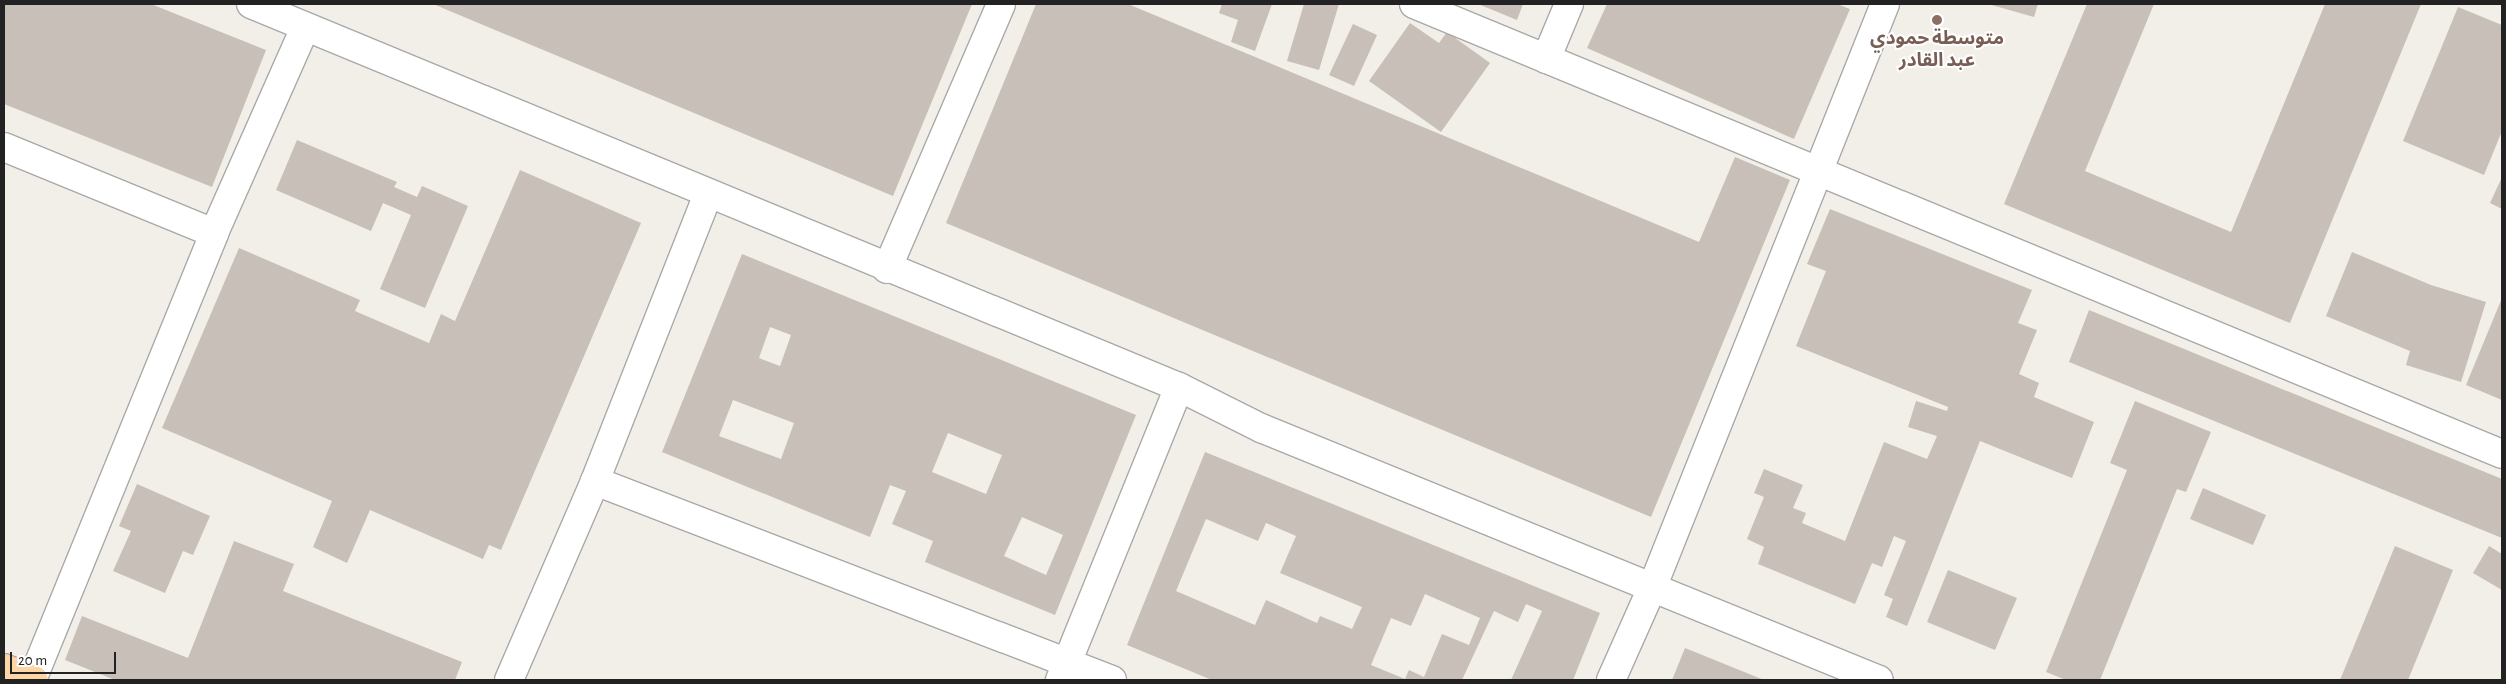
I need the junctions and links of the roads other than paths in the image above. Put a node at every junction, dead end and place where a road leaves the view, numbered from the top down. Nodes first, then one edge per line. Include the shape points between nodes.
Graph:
1 (251, 4) edge
2 (1001, 4) edge
3 (1414, 4) edge
4 (1569, 4) edge
5 (1885, 4) edge
6 (306, 28) junction
7 (1546, 59) junction
8 (4, 147) edge
9 (1818, 171) junction
10 (708, 194) junction
11 (214, 233) junction
12 (887, 268) junction
13 (1179, 387) junction
14 (2502, 454) edge
15 (595, 481) junction
16 (1652, 588) junction
17 (4, 668) edge
18 (1064, 671) edge
19 (33, 680) edge
20 (509, 680) edge
21 (1112, 680) edge
22 (1611, 680) edge
23 (1879, 680) edge

1 - 6 street
2 - 12 street
3 - 7 street
4 - 7 street
5 - 9 street
6 - 10 street
6 - 11 street
7 - 9 street
8 - 11 street
9 - 14 street
9 - 16 street
10 - 12 street
10 - 15 street
11 - 19 street
12 - 13 street
13 - 16 street via 1261,428
13 - 18 street
15 - 18 street
15 - 20 street
16 - 22 street
16 - 23 street
17 - 19 main road
18 - 21 street

